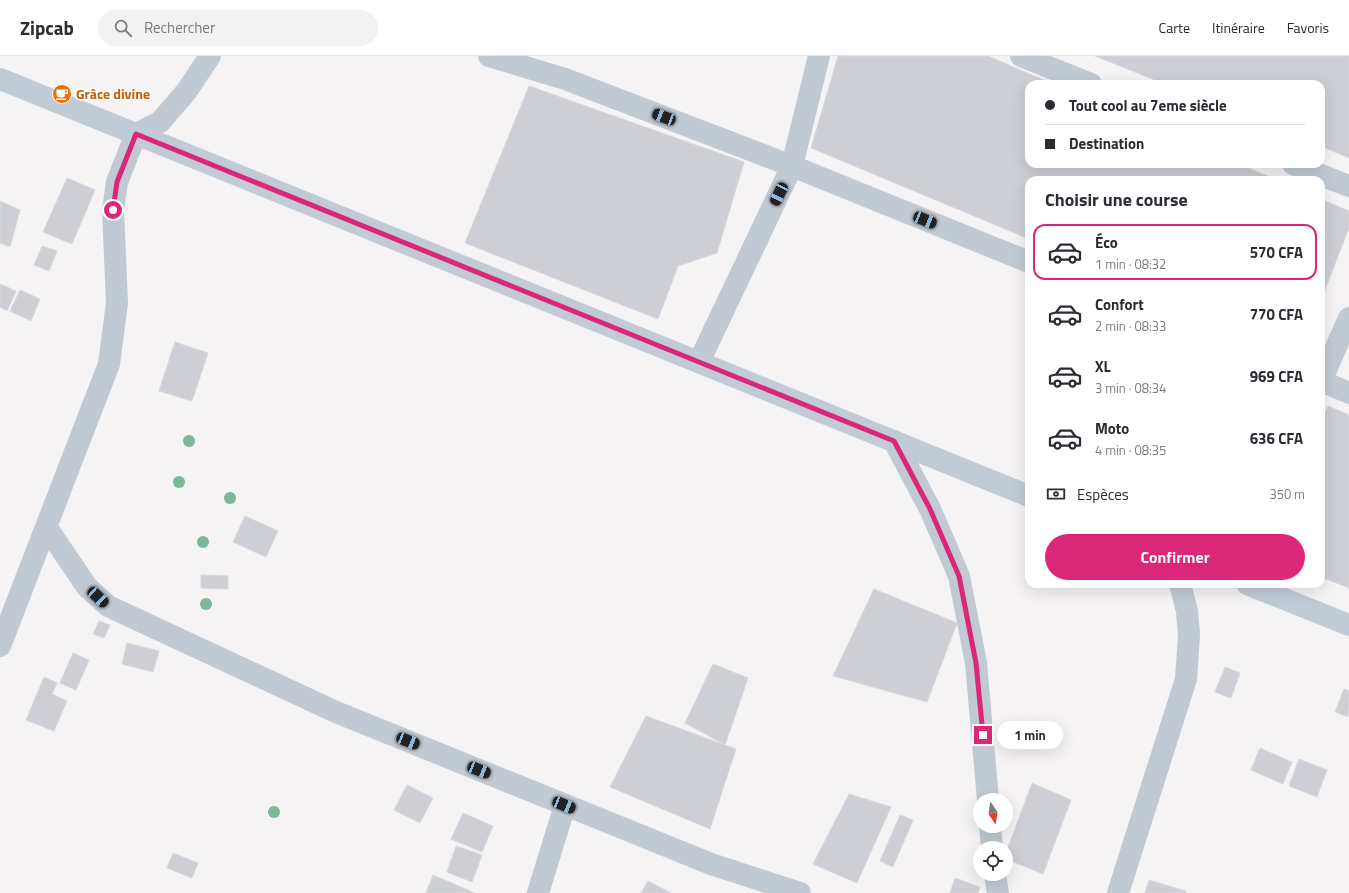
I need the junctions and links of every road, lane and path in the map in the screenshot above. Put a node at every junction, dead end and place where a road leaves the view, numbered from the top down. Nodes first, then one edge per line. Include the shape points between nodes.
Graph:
1 (210, 56) edge
2 (489, 56) edge
3 (819, 56) edge
4 (1021, 56) edge
5 (0, 79) edge
6 (1081, 80) edge
7 (136, 134) junction
8 (792, 166) junction
9 (1303, 168) edge
10 (1324, 176) edge
11 (1325, 177) edge
12 (1349, 186) edge
13 (1025, 260) edge
14 (1349, 318) edge
15 (699, 362) junction
16 (1325, 372) edge
17 (1325, 383) edge
18 (1349, 393) edge
19 (894, 441) junction
20 (1025, 494) edge
21 (47, 528) junction
22 (1181, 588) edge
23 (1257, 588) edge
24 (1349, 625) edge
25 (0, 646) edge
26 (987, 793) edge
27 (564, 805) junction
28 (996, 881) edge
29 (538, 893) edge
30 (800, 893) edge
31 (998, 893) edge
32 (1118, 893) edge

1 - 7 street via 186,92 160,122
2 - 8 street via 564,79
3 - 8 street
4 - 6 street
5 - 7 street
7 - 15 street
7 - 21 street via 117,182 113,210 117,302 109,364
8 - 13 street
8 - 15 street
9 - 10 street
11 - 12 street
14 - 16 street
15 - 19 street
17 - 18 street
19 - 20 street
19 - 26 street via 930,509 959,576 976,663
21 - 25 street
21 - 27 street via 88,587 108,606 336,712
22 - 32 street via 1187,611 1189,635 1186,680
23 - 24 street
27 - 29 street
27 - 30 street via 711,864
28 - 31 street

